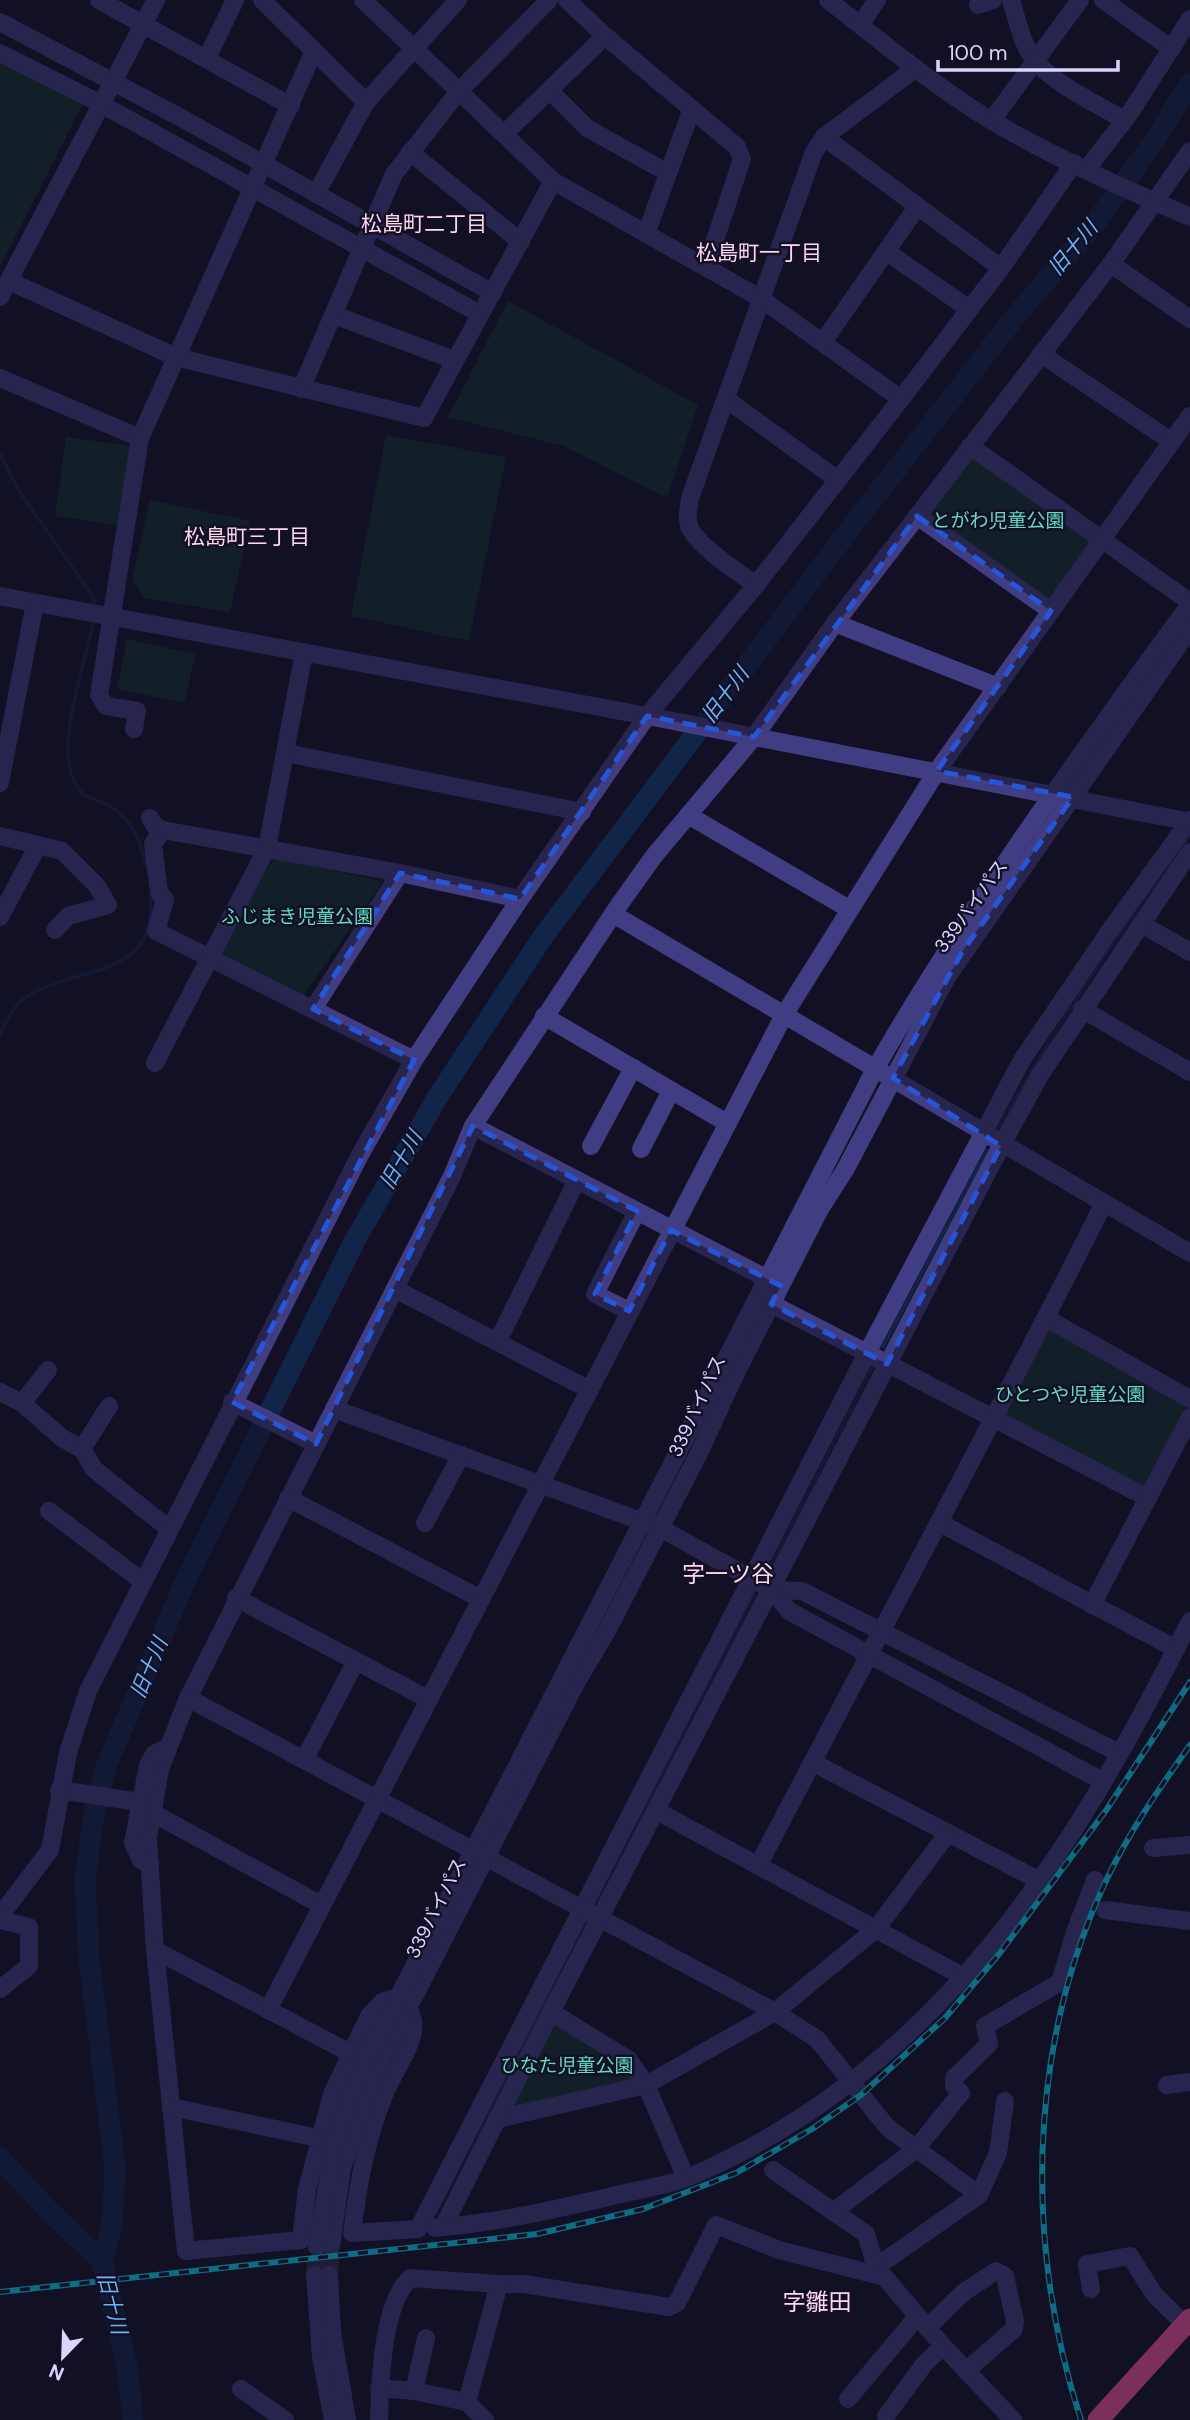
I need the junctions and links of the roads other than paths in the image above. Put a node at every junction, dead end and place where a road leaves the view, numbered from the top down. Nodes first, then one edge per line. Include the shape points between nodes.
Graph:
1 (99, 0) edge
2 (156, 0) edge
3 (235, 0) edge
4 (262, 0) edge
5 (458, 0) edge
6 (549, 0) edge
7 (567, 0) edge
8 (828, 0) edge
9 (877, 0) edge
10 (1011, 0) edge
11 (1080, 0) edge
12 (1103, 0) edge
13 (368, 2) edge
14 (1190, 19) edge
15 (0, 22) edge
16 (142, 25) junction
17 (860, 25) junction
18 (604, 36) junction
19 (413, 48) junction
20 (1172, 49) junction
21 (314, 51) junction
22 (0, 53) edge
23 (207, 58) junction
24 (1035, 61) junction
25 (916, 68) junction
26 (111, 82) junction
27 (550, 90) junction
28 (459, 91) junction
29 (366, 102) junction
30 (101, 104) junction
31 (291, 106) junction
32 (691, 111) junction
33 (992, 120) junction
34 (1124, 120) junction
35 (504, 134) junction
36 (824, 137) junction
37 (1190, 151) edge
38 (410, 152) junction
39 (262, 165) junction
40 (1083, 168) junction
41 (668, 173) junction
42 (553, 181) junction
43 (251, 190) junction
44 (316, 194) junction
45 (1157, 202) junction
46 (917, 207) junction
47 (1190, 216) edge
48 (372, 225) junction
49 (646, 234) junction
50 (522, 242) junction
51 (362, 250) junction
52 (887, 253) junction
53 (1111, 264) junction
54 (706, 267) junction
55 (1001, 268) junction
56 (9, 281) junction
57 (493, 293) junction
58 (0, 298) edge
59 (760, 298) junction
60 (969, 309) junction
61 (480, 314) junction
62 (334, 315) junction
63 (1190, 319) edge
64 (823, 342) junction
65 (1041, 354) junction
66 (176, 357) junction
67 (454, 360) junction
68 (0, 378) edge
69 (302, 388) junction
70 (726, 399) junction
71 (901, 399) junction
72 (1190, 416) edge
73 (140, 438) junction
74 (1171, 441) junction
75 (970, 446) junction
76 (838, 480) junction
77 (917, 516) junction
78 (1102, 539) junction
79 (756, 585) junction
80 (0, 596) edge
81 (35, 603) junction
82 (1190, 603) edge
83 (1051, 611) junction
84 (109, 616) junction
85 (835, 623) junction
86 (1190, 629) edge
87 (304, 652) junction
88 (998, 687) junction
89 (652, 717) junction
90 (134, 729) dead end
91 (754, 737) junction
92 (286, 753) junction
93 (937, 771) junction
94 (0, 783) edge
95 (1055, 794) junction
96 (1073, 797) junction
97 (582, 812) junction
98 (688, 815) junction
99 (1190, 821) edge
100 (0, 836) edge
101 (38, 845) junction
102 (267, 848) junction
103 (1190, 852) edge
104 (400, 873) junction
105 (520, 899) junction
106 (849, 909) junction
107 (613, 914) junction
108 (0, 917) edge
109 (1143, 925) junction
110 (55, 930) dead end
111 (1190, 952) edge
112 (212, 957) junction
113 (1082, 1009) junction
114 (313, 1010) junction
115 (784, 1015) junction
116 (544, 1016) junction
117 (414, 1060) junction
118 (155, 1063) dead end
119 (633, 1068) junction
120 (875, 1069) junction
121 (1190, 1072) edge
122 (893, 1078) junction
123 (671, 1091) junction
124 (727, 1123) junction
125 (473, 1126) junction
126 (982, 1135) junction
127 (591, 1146) dead end
128 (1001, 1146) junction
129 (640, 1149) dead end
130 (577, 1180) junction
131 (1104, 1203) junction
132 (637, 1211) junction
133 (671, 1230) junction
134 (1190, 1253) edge
135 (774, 1283) junction
136 (395, 1289) junction
137 (765, 1301) junction
138 (629, 1311) junction
139 (1046, 1318) junction
140 (498, 1341) junction
141 (867, 1353) junction
142 (887, 1364) junction
143 (48, 1370) dead end
144 (588, 1390) junction
145 (0, 1392) edge
146 (1190, 1399) edge
147 (22, 1403) junction
148 (236, 1403) junction
149 (109, 1406) dead end
150 (334, 1409) junction
151 (1190, 1417) edge
152 (994, 1419) junction
153 (316, 1444) junction
154 (82, 1448) junction
155 (461, 1455) junction
156 (539, 1484) junction
157 (288, 1498) junction
158 (1147, 1498) junction
159 (49, 1511) dead end
160 (642, 1521) junction
161 (425, 1523) dead end
162 (940, 1523) junction
163 (168, 1528) junction
164 (660, 1528) junction
165 (752, 1579) junction
166 (142, 1580) junction
167 (772, 1590) junction
168 (236, 1598) junction
169 (481, 1599) junction
170 (1093, 1605) junction
171 (1190, 1621) edge
172 (880, 1629) junction
173 (1176, 1649) junction
174 (867, 1654) junction
175 (356, 1661) junction
176 (188, 1698) junction
177 (428, 1699) junction
178 (1119, 1753) junction
179 (304, 1760) junction
180 (812, 1762) junction
181 (1102, 1781) junction
182 (61, 1791) junction
183 (376, 1798) junction
184 (142, 1805) junction
185 (657, 1811) junction
186 (948, 1833) junction
187 (1190, 1845) edge
188 (1153, 1848) dead end
189 (480, 1854) junction
190 (758, 1866) junction
191 (1038, 1881) junction
192 (1095, 1881) dead end
193 (321, 1905) junction
194 (583, 1909) junction
195 (1105, 1910) dead end
196 (0, 1918) edge
197 (602, 1919) junction
198 (1190, 1921) edge
199 (876, 1929) junction
200 (155, 1950) junction
201 (964, 1977) junction
202 (0, 1989) edge
203 (404, 2002) junction
204 (268, 2010) junction
205 (551, 2012) junction
206 (775, 2012) junction
207 (350, 2053) junction
208 (1190, 2082) edge
209 (852, 2084) junction
210 (646, 2085) junction
211 (1167, 2085) dead end
212 (1005, 2101) dead end
213 (171, 2107) junction
214 (497, 2119) junction
215 (318, 2138) junction
216 (916, 2149) junction
217 (773, 2170) dead end
218 (686, 2178) junction
219 (979, 2195) junction
220 (833, 2212) junction
221 (443, 2227) junction
222 (418, 2229) junction
223 (324, 2246) tunnel mouth
224 (879, 2272) junction
225 (499, 2284) junction
226 (1091, 2289) dead end
227 (1187, 2321) edge
228 (922, 2323) junction
229 (426, 2338) dead end
230 (943, 2346) junction
231 (966, 2371) junction
232 (379, 2388) junction
233 (241, 2389) dead end
234 (414, 2391) junction
235 (848, 2399) dead end
236 (467, 2402) junction
237 (886, 2416) dead end
238 (1102, 2419) edge
239 (285, 2420) edge
240 (333, 2420) edge
241 (347, 2420) edge
242 (379, 2420) edge
243 (485, 2420) edge
244 (1013, 2420) edge

1 - 16 street
2 - 16 street
3 - 23 street
4 - 21 street
5 - 19 street
6 - 28 street
7 - 18 street
8 - 17 street
9 - 17 street
10 - 24 street
11 - 24 street
12 - 20 street
13 - 19 street
14 - 20 street
15 - 26 street
16 - 23 street
16 - 26 street
17 - 25 street
18 - 27 street
18 - 32 street
19 - 28 street
19 - 29 street
20 - 34 street
21 - 29 street
21 - 31 street
22 - 30 street
23 - 31 street
24 - 33 street
24 - 34 street
25 - 33 street
25 - 36 street
26 - 30 street
26 - 39 street
27 - 35 street
27 - 41 street via 587,128
28 - 35 street
28 - 38 street
29 - 44 street
30 - 43 street
30 - 56 street
31 - 39 street
32 - 41 street
32 - 54 street via 737,147 742,159
33 - 40 street
34 - 40 street
35 - 42 street
36 - 46 street
36 - 59 street via 814,152
37 - 45 street
38 - 48 street via 394,174
38 - 50 street
39 - 43 street
39 - 44 street
40 - 45 street
40 - 55 street
41 - 49 street
42 - 49 street
42 - 50 street
43 - 51 street
43 - 66 street
44 - 48 street
45 - 47 street
45 - 53 street
46 - 52 street
46 - 55 street
48 - 51 street
48 - 57 street
49 - 54 street
50 - 57 street
51 - 61 street
51 - 62 street
52 - 60 street
52 - 64 street
53 - 63 street
53 - 65 street
54 - 59 street
55 - 60 street
56 - 58 street
56 - 66 street
57 - 61 street
59 - 64 street
59 - 70 street
60 - 71 street
61 - 67 street
62 - 67 street
62 - 69 street
64 - 71 street
65 - 74 street
65 - 75 street
66 - 69 street
66 - 73 street
67 - 69 street via 424,418
68 - 73 street
70 - 76 street
70 - 79 street via 687,517 699,540
71 - 76 street
72 - 74 street
73 - 84 street
74 - 78 street
75 - 77 street
75 - 78 street
76 - 79 street
77 - 83 street
77 - 85 street
78 - 82 street
78 - 83 street
79 - 89 street
80 - 81 street
81 - 84 street
81 - 94 street
82 - 95 street
83 - 88 street
84 - 87 street
84 - 90 street via 99,695 106,706 137,711
85 - 88 street
85 - 91 street
86 - 96 street, 339バイパス
87 - 89 street
87 - 92 street
88 - 93 street
89 - 91 street
89 - 97 street
91 - 93 street
91 - 98 street
92 - 97 street
92 - 102 street
93 - 95 street
93 - 106 street
95 - 96 street
95 - 120 street via 923,984
96 - 99 street
96 - 122 street, 339バイパス via 962,953
97 - 105 street
98 - 106 street
98 - 107 street
99 - 126 street via 1062,999 1022,1060
100 - 101 street
101 - 108 street
101 - 110 street via 62,851 97,886 108,905 68,916
102 - 104 street
102 - 112 street
102 - 112 street via 157,824 153,844 159,892 165,900 156,931
103 - 109 street
104 - 105 street
104 - 114 street
105 - 117 street
106 - 115 street
107 - 115 street
107 - 116 street
109 - 111 street
109 - 113 street
112 - 114 street
112 - 118 street
113 - 121 street
113 - 128 street
114 - 117 street
115 - 120 street
115 - 124 street
116 - 119 street
116 - 125 street
117 - 148 street via 360,1153
119 - 123 street
119 - 127 street
120 - 122 street
120 - 135 street
122 - 126 street
122 - 135 street, 339バイパス
123 - 124 street
123 - 129 street
124 - 133 street
125 - 130 street
125 - 136 street via 453,1176
126 - 128 street
126 - 141 street
128 - 131 street
128 - 142 street
130 - 132 street
130 - 140 street
131 - 134 street
131 - 139 street
132 - 133 street
132 - 138 street via 595,1294
133 - 135 street
133 - 138 street
135 - 137 street
136 - 140 street
136 - 150 street
137 - 141 street
137 - 160 street
137 - 164 street, 339バイパス
138 - 144 street
139 - 146 street
139 - 152 street
140 - 144 street
141 - 142 street
141 - 165 street
142 - 152 street
142 - 167 street
143 - 147 street
144 - 156 street
145 - 147 street
147 - 154 street via 62,1438
148 - 153 street
148 - 163 street
149 - 154 street
150 - 153 street
150 - 155 street
151 - 158 street
152 - 158 street
152 - 162 street
153 - 157 street
154 - 163 street via 94,1469
155 - 156 street
155 - 161 street
156 - 160 street
156 - 169 street
157 - 168 street
157 - 169 street
158 - 170 street
159 - 166 street
160 - 164 street
160 - 189 street
162 - 170 street
162 - 172 street
163 - 166 street
164 - 165 street
164 - 189 street, 339バイパス
165 - 167 street
165 - 194 street
166 - 182 street via 88,1691
167 - 172 street via 802,1591
167 - 174 street via 789,1611
167 - 185 street
168 - 175 street
168 - 176 street
169 - 177 street
170 - 173 street
171 - 173 street
172 - 174 street
172 - 178 street
173 - 178 street
174 - 180 street
174 - 181 street
175 - 177 street
175 - 179 street
176 - 179 street
176 - 184 street
177 - 183 street
178 - 181 street
179 - 183 street
180 - 186 street
180 - 190 street
181 - 191 street
182 - 184 street
182 - 196 street via 50,1850
183 - 189 street
183 - 193 street
184 - 193 street
184 - 200 street
185 - 190 street
185 - 197 street
186 - 191 street
186 - 199 street
187 - 188 street
189 - 194 street
189 - 203 street
190 - 199 street
191 - 201 street
192 - 216 street via 1060,1982 985,2026 989,2044 954,2078 961,2093
193 - 204 street
194 - 197 street
194 - 222 street
195 - 198 street
196 - 202 street via 29,1927 29,1966
197 - 205 street
197 - 206 street
199 - 201 street
199 - 206 street
200 - 204 street
200 - 213 street
201 - 209 street via 909,2035
203 - 207 street via 382,2002 369,2016
203 - 222 street via 414,2031 370,2133 352,2233
203 - 223 street via 355,2081 338,2128 323,2197
204 - 207 street
205 - 210 street via 629,2060
205 - 214 street
206 - 209 street via 817,2039
206 - 210 street
207 - 215 street
208 - 211 street
209 - 216 street via 887,2127
209 - 218 street via 777,2133
210 - 214 street
210 - 218 street
212 - 219 street via 998,2153
213 - 215 street
213 - 215 street via 186,2250 301,2240
214 - 221 street
216 - 219 street
216 - 220 street
217 - 220 street
218 - 221 street via 547,2212
219 - 224 street
220 - 224 street via 866,2234
221 - 222 street
224 - 225 street via 779,2250 716,2225 677,2302 669,2308
224 - 228 street
225 - 232 street via 411,2278 404,2284 390,2323
225 - 236 street
226 - 227 street via 1087,2264 1130,2256 1154,2294
227 - 238 highway
228 - 230 street
228 - 231 street via 996,2271 1005,2276 1014,2329
228 - 235 street
229 - 234 street
230 - 231 street
230 - 237 street
231 - 244 street
232 - 234 street
232 - 242 street
233 - 239 street
234 - 236 street
236 - 243 street
240 - 241 street via 321,2356 322,2275

